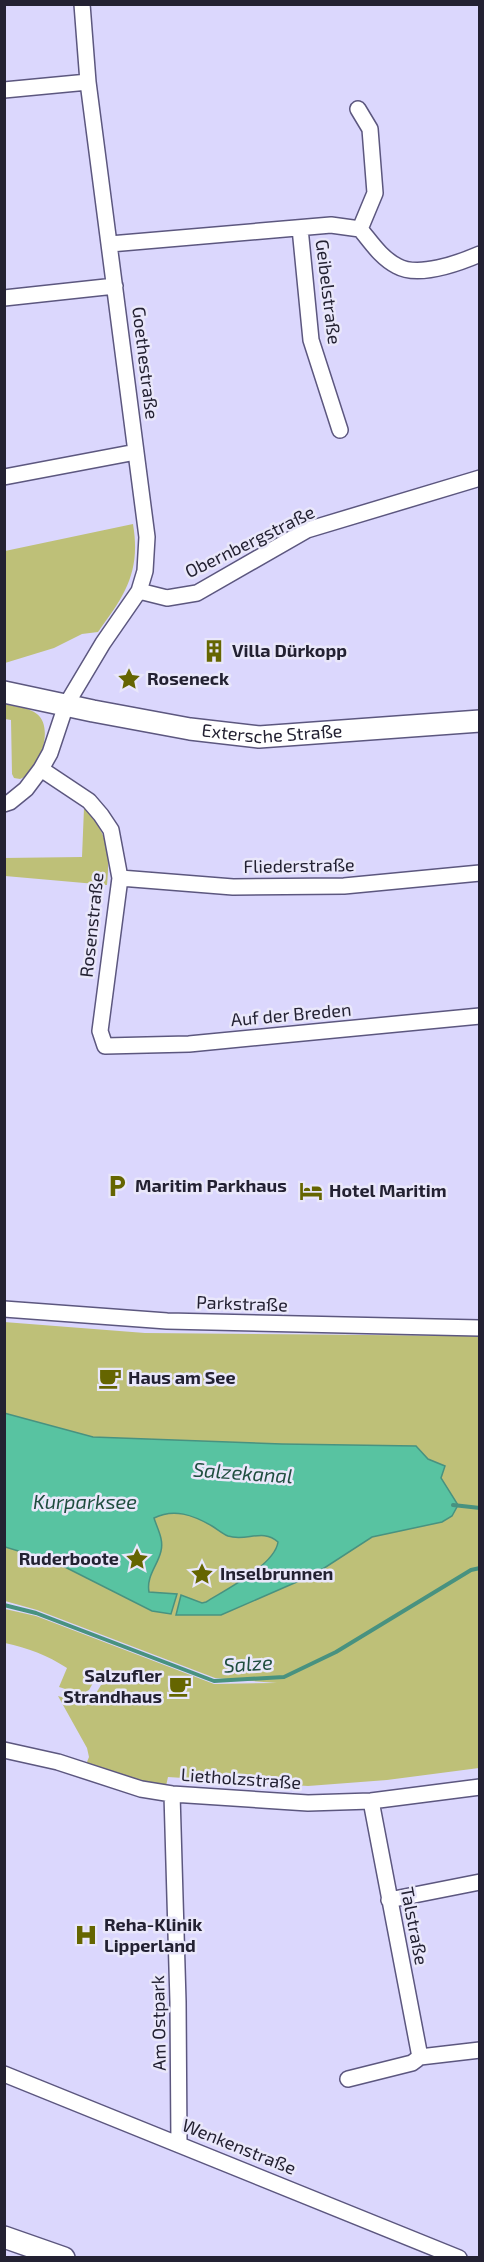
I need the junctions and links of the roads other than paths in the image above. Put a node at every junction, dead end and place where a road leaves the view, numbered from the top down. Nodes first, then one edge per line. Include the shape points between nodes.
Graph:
1 (82, 4) edge
2 (88, 82) junction
3 (4, 90) edge
4 (358, 109) dead end
5 (300, 228) junction
6 (360, 229) junction
7 (110, 244) junction
8 (480, 254) edge
9 (115, 286) junction
10 (4, 298) edge
11 (340, 430) dead end
12 (136, 452) junction
13 (4, 477) edge
14 (480, 478) edge
15 (139, 591) junction
16 (4, 692) edge
17 (66, 705) junction
18 (480, 720) edge
19 (41, 769) junction
20 (4, 804) edge
21 (480, 873) edge
22 (120, 878) junction
23 (480, 1016) edge
24 (105, 1046) joint
25 (4, 1309) edge
26 (480, 1328) edge
27 (4, 1750) edge
28 (480, 1787) edge
29 (172, 1794) junction
30 (371, 1801) junction
31 (480, 1882) edge
32 (389, 1900) junction
33 (480, 2050) edge
34 (420, 2057) junction
35 (4, 2074) edge
36 (348, 2079) dead end
37 (179, 2144) junction
38 (4, 2237) edge
39 (64, 2258) edge
40 (459, 2258) edge

1 - 2 street, Goethestraße
2 - 3 street
2 - 7 street, Goethestraße
4 - 6 street via 370,129 375,193
5 - 6 street, Geibelstraße via 331,225
5 - 7 street, Geibelstraße
5 - 11 street, Geibelstraße via 311,340
6 - 8 street via 379,253 398,267 423,272
7 - 9 street, Goethestraße
9 - 10 street
9 - 12 street, Goethestraße
12 - 13 street
12 - 15 street, Goethestraße via 147,537 145,571
14 - 15 street, Obernbergstraße via 307,530 197,593 167,598
15 - 17 street, Goethestraße
16 - 17 main road, Extersche Straße
17 - 18 main road, Extersche Straße via 190,729 259,737
17 - 19 street, Goethestraße
19 - 20 street, Goethestraße via 26,789
19 - 22 street, Rosenstraße via 82,795 101,815 111,830
21 - 22 street, Fliederstraße via 344,886 233,887
22 - 24 street, Rosenstraße via 100,1031
23 - 24 street, Auf der Breden via 189,1044
25 - 26 street, Parkstraße via 166,1321
27 - 29 street, Lietholzstraße via 58,1762 141,1789
28 - 30 street, Lietholzstraße
29 - 30 street, Lietholzstraße via 308,1803
29 - 37 street, Am Ostpark
30 - 32 street, Talstraße
31 - 32 street
32 - 34 street, Talstraße
33 - 34 street
34 - 36 street via 412,2063
35 - 37 street, Wenkenstraße
37 - 40 street, Wenkenstraße
38 - 39 main road

